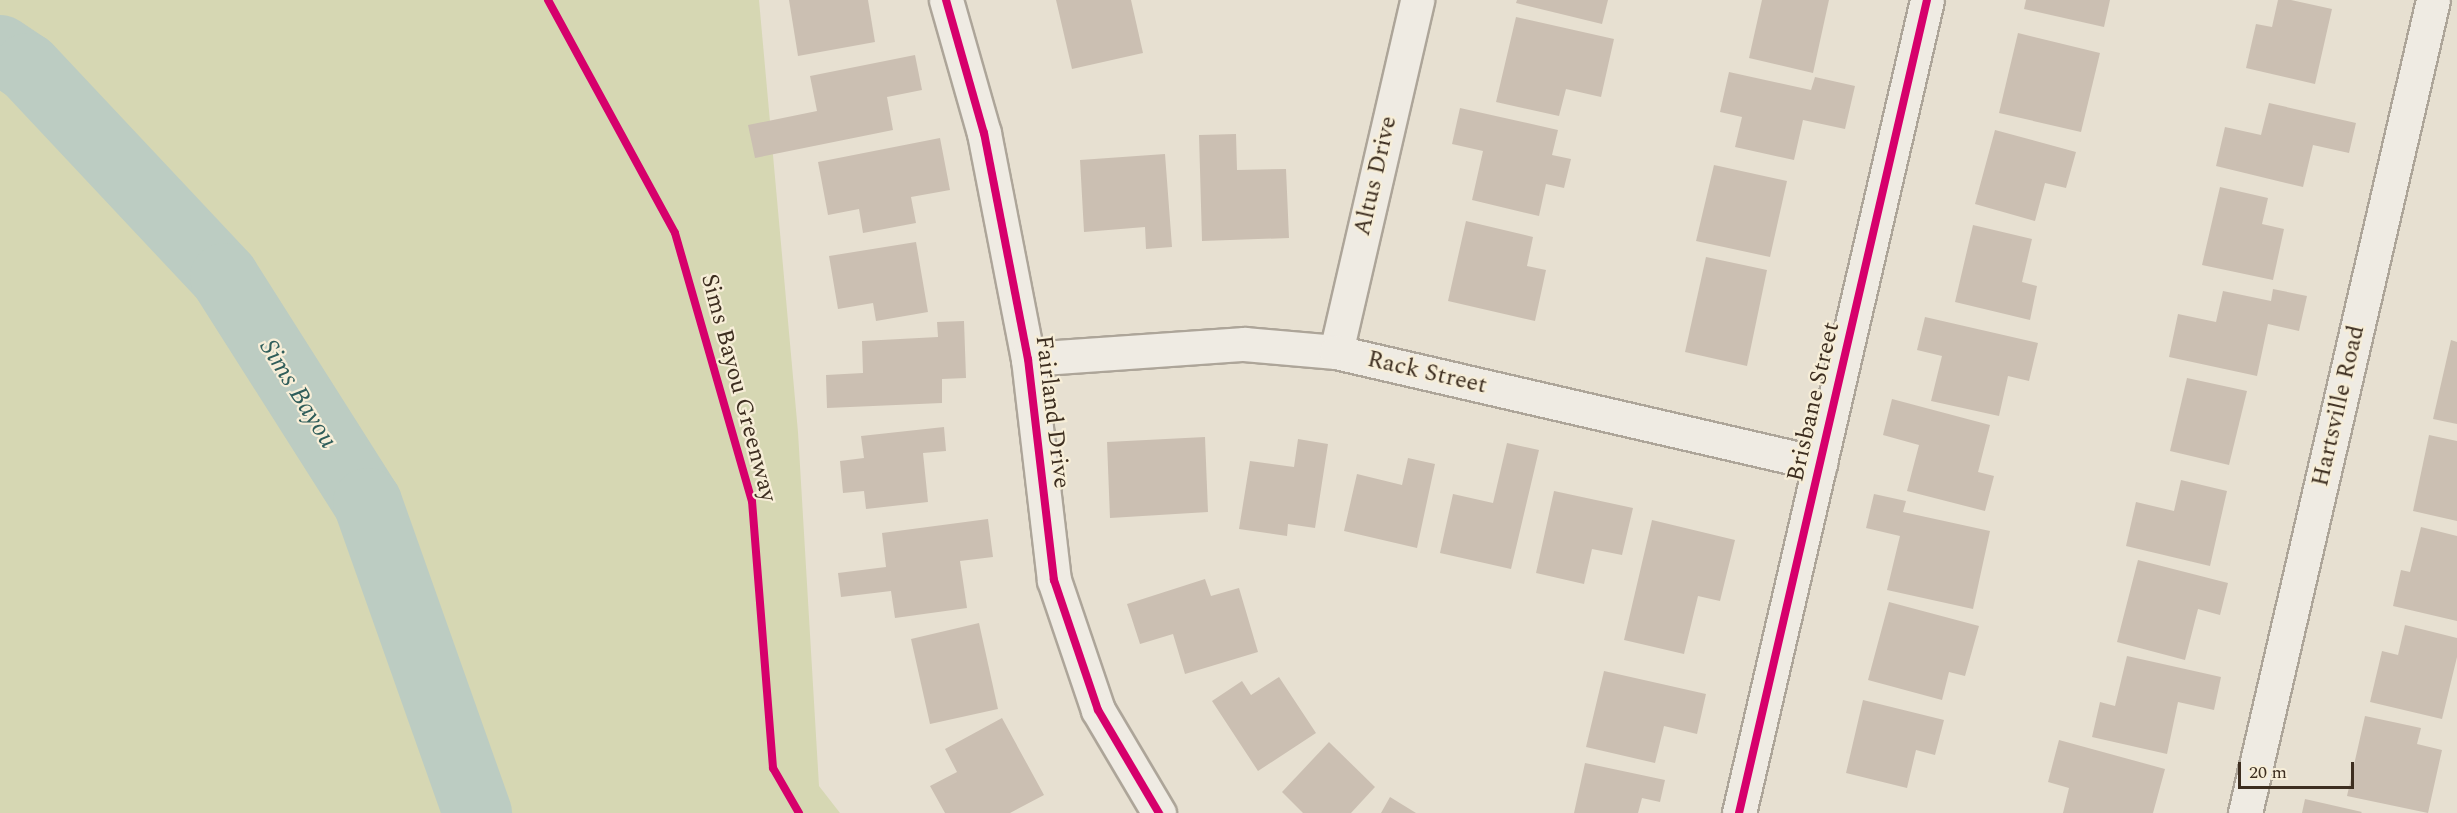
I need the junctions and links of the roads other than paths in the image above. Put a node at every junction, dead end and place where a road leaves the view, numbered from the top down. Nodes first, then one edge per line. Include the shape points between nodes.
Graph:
1 (946, 0) edge
2 (1417, 0) edge
3 (1927, 0) edge
4 (2433, 0) edge
5 (1336, 352) junction
6 (1028, 359) junction
7 (1820, 464) junction
8 (1159, 813) edge
9 (1739, 813) edge
10 (2245, 813) edge

1 - 6 street, Fairland Drive via 984,133
2 - 5 street, Altus Drive
3 - 7 street, Brisbane Street
4 - 10 street, Hartsville Road
5 - 6 street, Rack Street via 1244,344
5 - 7 street, Rack Street
6 - 8 street, Fairland Drive via 1054,580 1098,710
7 - 9 street, Brisbane Street

